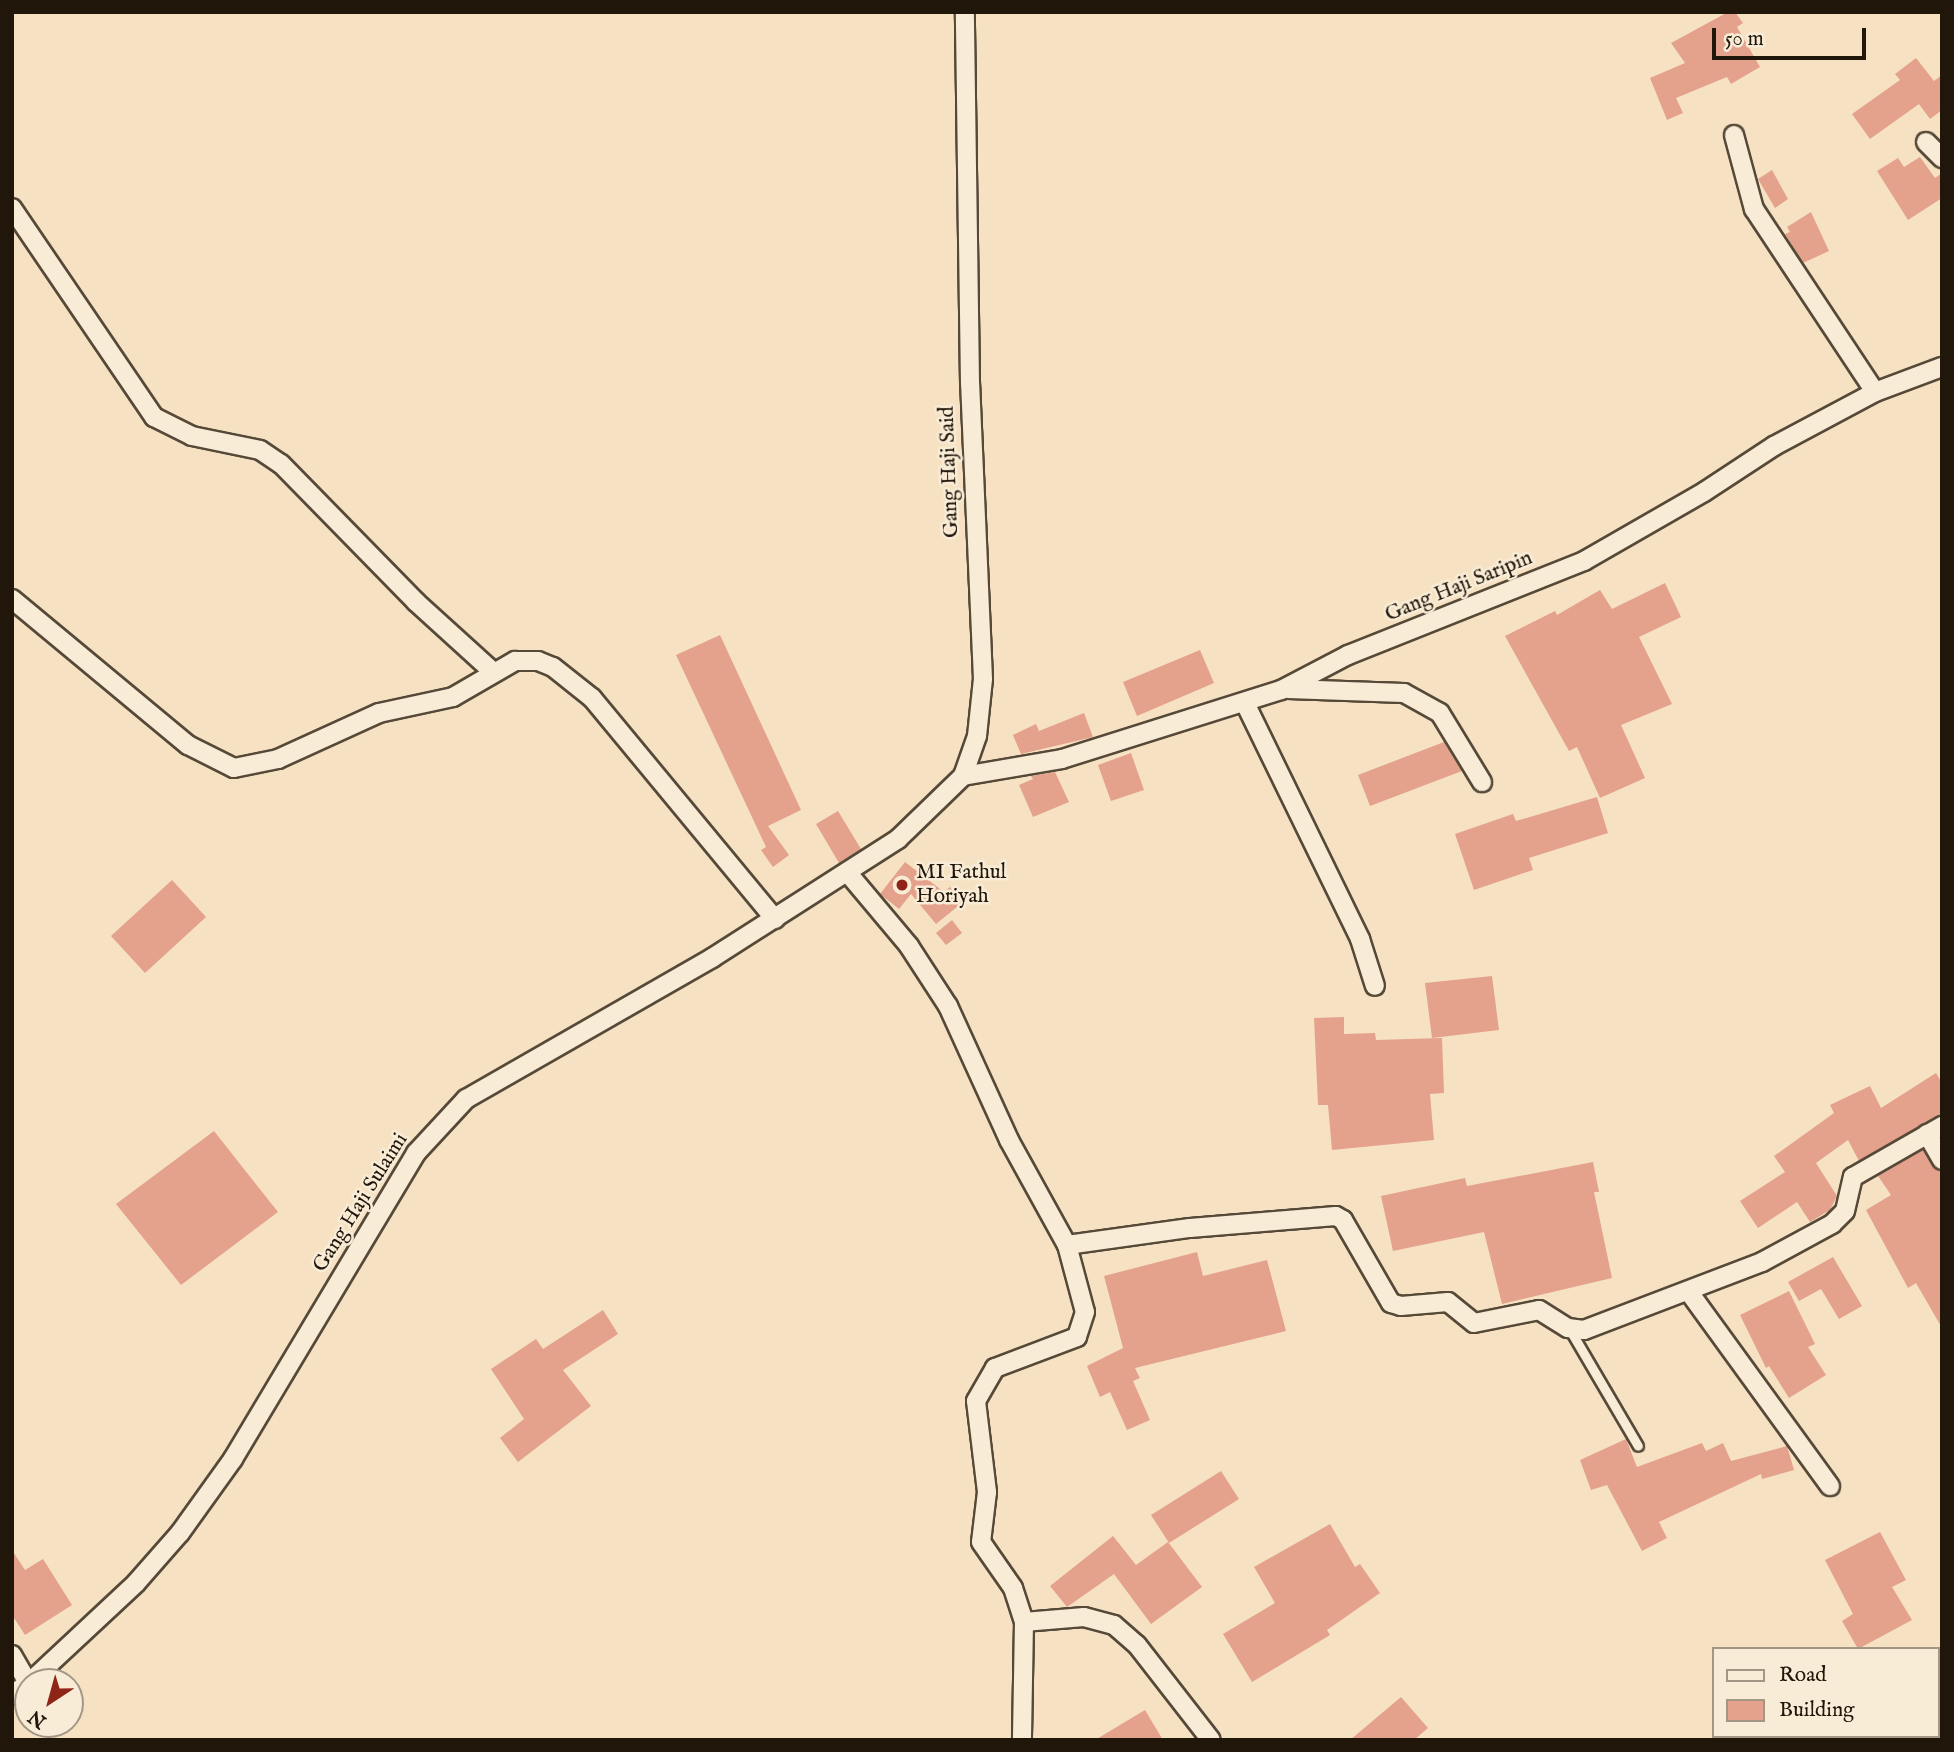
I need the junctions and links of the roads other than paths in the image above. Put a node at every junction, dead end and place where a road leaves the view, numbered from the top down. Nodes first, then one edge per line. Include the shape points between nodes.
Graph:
1 (965, 12) edge
2 (1734, 135) dead end
3 (1926, 142) dead end
4 (1942, 158) edge
5 (12, 208) edge
6 (1942, 367) edge
7 (1875, 392) junction
8 (12, 599) edge
9 (492, 671) junction
10 (1281, 690) junction
11 (1245, 703) junction
12 (963, 776) junction
13 (1482, 782) dead end
14 (847, 872) junction
15 (775, 919) junction
16 (1375, 986) dead end
17 (1934, 1130) edge
18 (1942, 1160) edge
19 (1067, 1245) junction
20 (1689, 1292) junction
21 (1568, 1328) junction
22 (1638, 1446) dead end
23 (1830, 1486) dead end
24 (1024, 1622) junction
25 (45, 1668) edge
26 (1022, 1740) edge
27 (1212, 1740) edge

1 - 12 street, Gang Haji Said via 970,410 983,679 977,736
2 - 7 street via 1754,209
3 - 4 street
5 - 9 street via 154,417 192,436 260,450 281,464 416,602
6 - 7 street, Gang Haji Saripin
7 - 10 street, Gang Haji Saripin via 1774,446 1584,561 1348,655
8 - 9 street via 188,745 234,768 278,759 379,713 453,697
9 - 15 street via 515,661 538,661 574,681
10 - 11 street, Gang Haji Saripin
10 - 13 street via 1324,687 1404,693 1440,713
11 - 12 street, Gang Haji Saripin via 1062,759
11 - 16 street via 1360,939
12 - 14 street, Gang Haji Said via 898,839
14 - 15 street, Gang Haji Sulaimi
14 - 19 street via 873,909 909,946 948,1006 1009,1140
15 - 25 street, Gang Haji Sulaimi via 490,1082 434,1130 395,1186 233,1459 180,1533 136,1583
17 - 18 street
17 - 20 street via 1853,1177 1845,1211 1832,1224 1762,1262
19 - 21 street via 1190,1228 1336,1216 1343,1220 1391,1303 1401,1307 1448,1302 1474,1323 1539,1310
19 - 24 street via 1086,1312 1083,1329 1069,1343 995,1368 976,1401 986,1493 981,1542 1013,1588
20 - 21 street via 1593,1328
20 - 23 street
21 - 22 lane
24 - 26 street
24 - 27 street via 1084,1617 1114,1625 1137,1645

